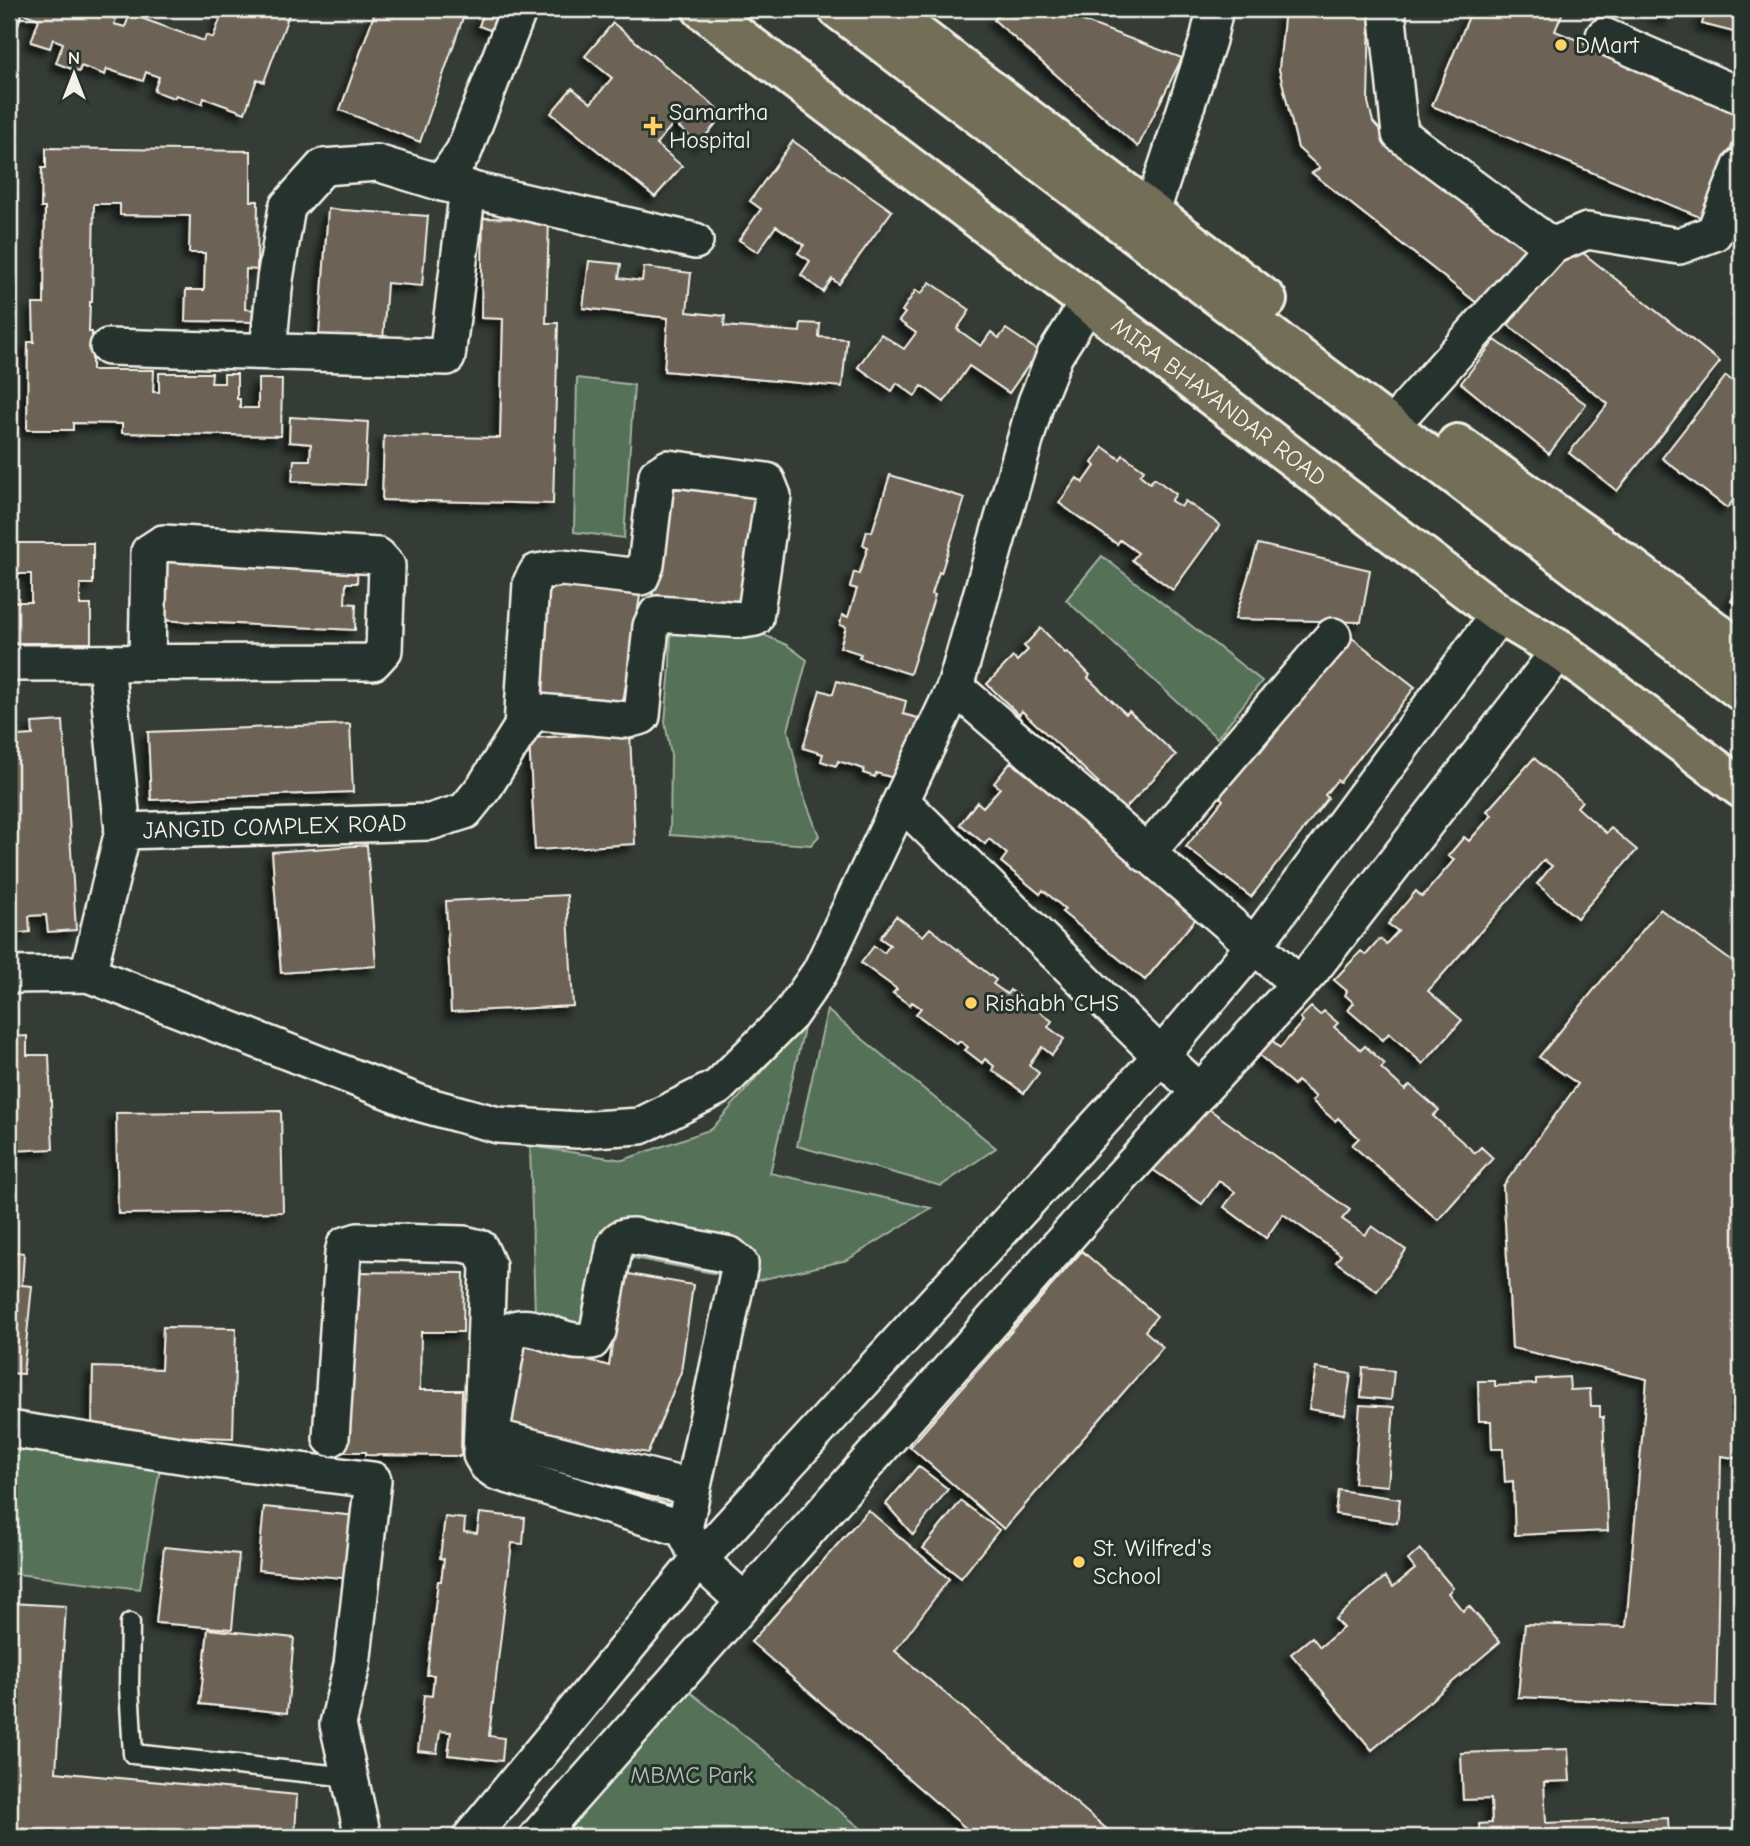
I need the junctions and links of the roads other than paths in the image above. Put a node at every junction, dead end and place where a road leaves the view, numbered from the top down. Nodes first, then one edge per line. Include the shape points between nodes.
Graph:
1 (519, 9) edge
2 (702, 9) edge
3 (737, 9) edge
4 (838, 9) edge
5 (884, 9) edge
6 (1215, 9) edge
7 (1387, 9) edge
8 (1604, 36) dead end
9 (1741, 96) edge
10 (1741, 166) edge
11 (455, 185) junction
12 (1152, 211) junction
13 (695, 241) dead end
14 (1552, 246) junction
15 (1089, 301) junction
16 (108, 347) dead end
17 (268, 351) junction
18 (1407, 408) junction
19 (1499, 614) junction
20 (1333, 636) dead end
21 (1560, 650) junction
22 (1741, 651) edge
23 (9, 663) edge
24 (106, 663) junction
25 (147, 663) junction
26 (955, 687) junction
27 (1741, 691) edge
28 (522, 727) junction
29 (1741, 764) edge
30 (1741, 788) edge
31 (901, 801) junction
32 (123, 831) junction
33 (1146, 854) junction
34 (1253, 947) junction
35 (88, 974) junction
36 (9, 975) edge
37 (1299, 984) junction
38 (1161, 1056) junction
39 (1200, 1092) junction
40 (9, 1429) edge
41 (331, 1438) dead end
42 (692, 1488) junction
43 (684, 1529) junction
44 (699, 1560) junction
45 (744, 1601) junction
46 (130, 1623) dead end
47 (351, 1777) junction
48 (363, 1837) edge
49 (471, 1837) edge
50 (537, 1837) edge

1 - 11 street
2 - 15 main road, MIRA BHAYANDAR ROAD
3 - 29 main road
4 - 27 main road
5 - 12 main road
6 - 12 street
7 - 14 street via 1400,134
8 - 9 street
10 - 14 street via 1714,233 1679,246 1587,231
11 - 13 street
11 - 17 street via 377,163 323,167 286,207
11 - 17 street via 447,357
12 - 18 main road
14 - 18 street
15 - 19 main road, MIRA BHAYANDAR ROAD
15 - 26 street via 1055,355 1036,402
16 - 17 street
18 - 22 main road
19 - 21 main road, MIRA BHAYANDAR ROAD
19 - 34 street
20 - 33 street
21 - 30 main road, MIRA BHAYANDAR ROAD
21 - 37 street
23 - 24 street
24 - 25 street
24 - 32 street
25 - 25 street via 373,662 384,650 387,566 378,556 163,543 149,552
26 - 31 street
26 - 33 street
28 - 28 street, JANGID COMPLEX ROAD via 538,712 627,720 642,716 651,626 657,614 755,618 773,496 766,481 668,468 657,475 641,577 562,568 537,572 531,583
28 - 32 street, JANGID COMPLEX ROAD via 465,811 430,822
31 - 35 street via 820,972 790,1015 718,1087 640,1126 577,1130 498,1125 422,1104
31 - 38 street
32 - 35 street, JANGID COMPLEX ROAD
33 - 34 street
34 - 37 street
34 - 38 street
35 - 36 street
37 - 39 street
38 - 39 street
38 - 44 street
39 - 45 street
40 - 47 street via 373,1480 352,1665 338,1724
41 - 43 street via 345,1245 358,1241 480,1248 488,1266 481,1455 488,1465 497,1472
42 - 42 street via 740,1264 730,1255 625,1236 615,1245 598,1331 592,1341 570,1340 527,1327 512,1329 492,1430 501,1439
42 - 43 street
43 - 44 street
44 - 45 street
44 - 49 street
45 - 50 street
46 - 47 lane via 132,1754
47 - 48 street

